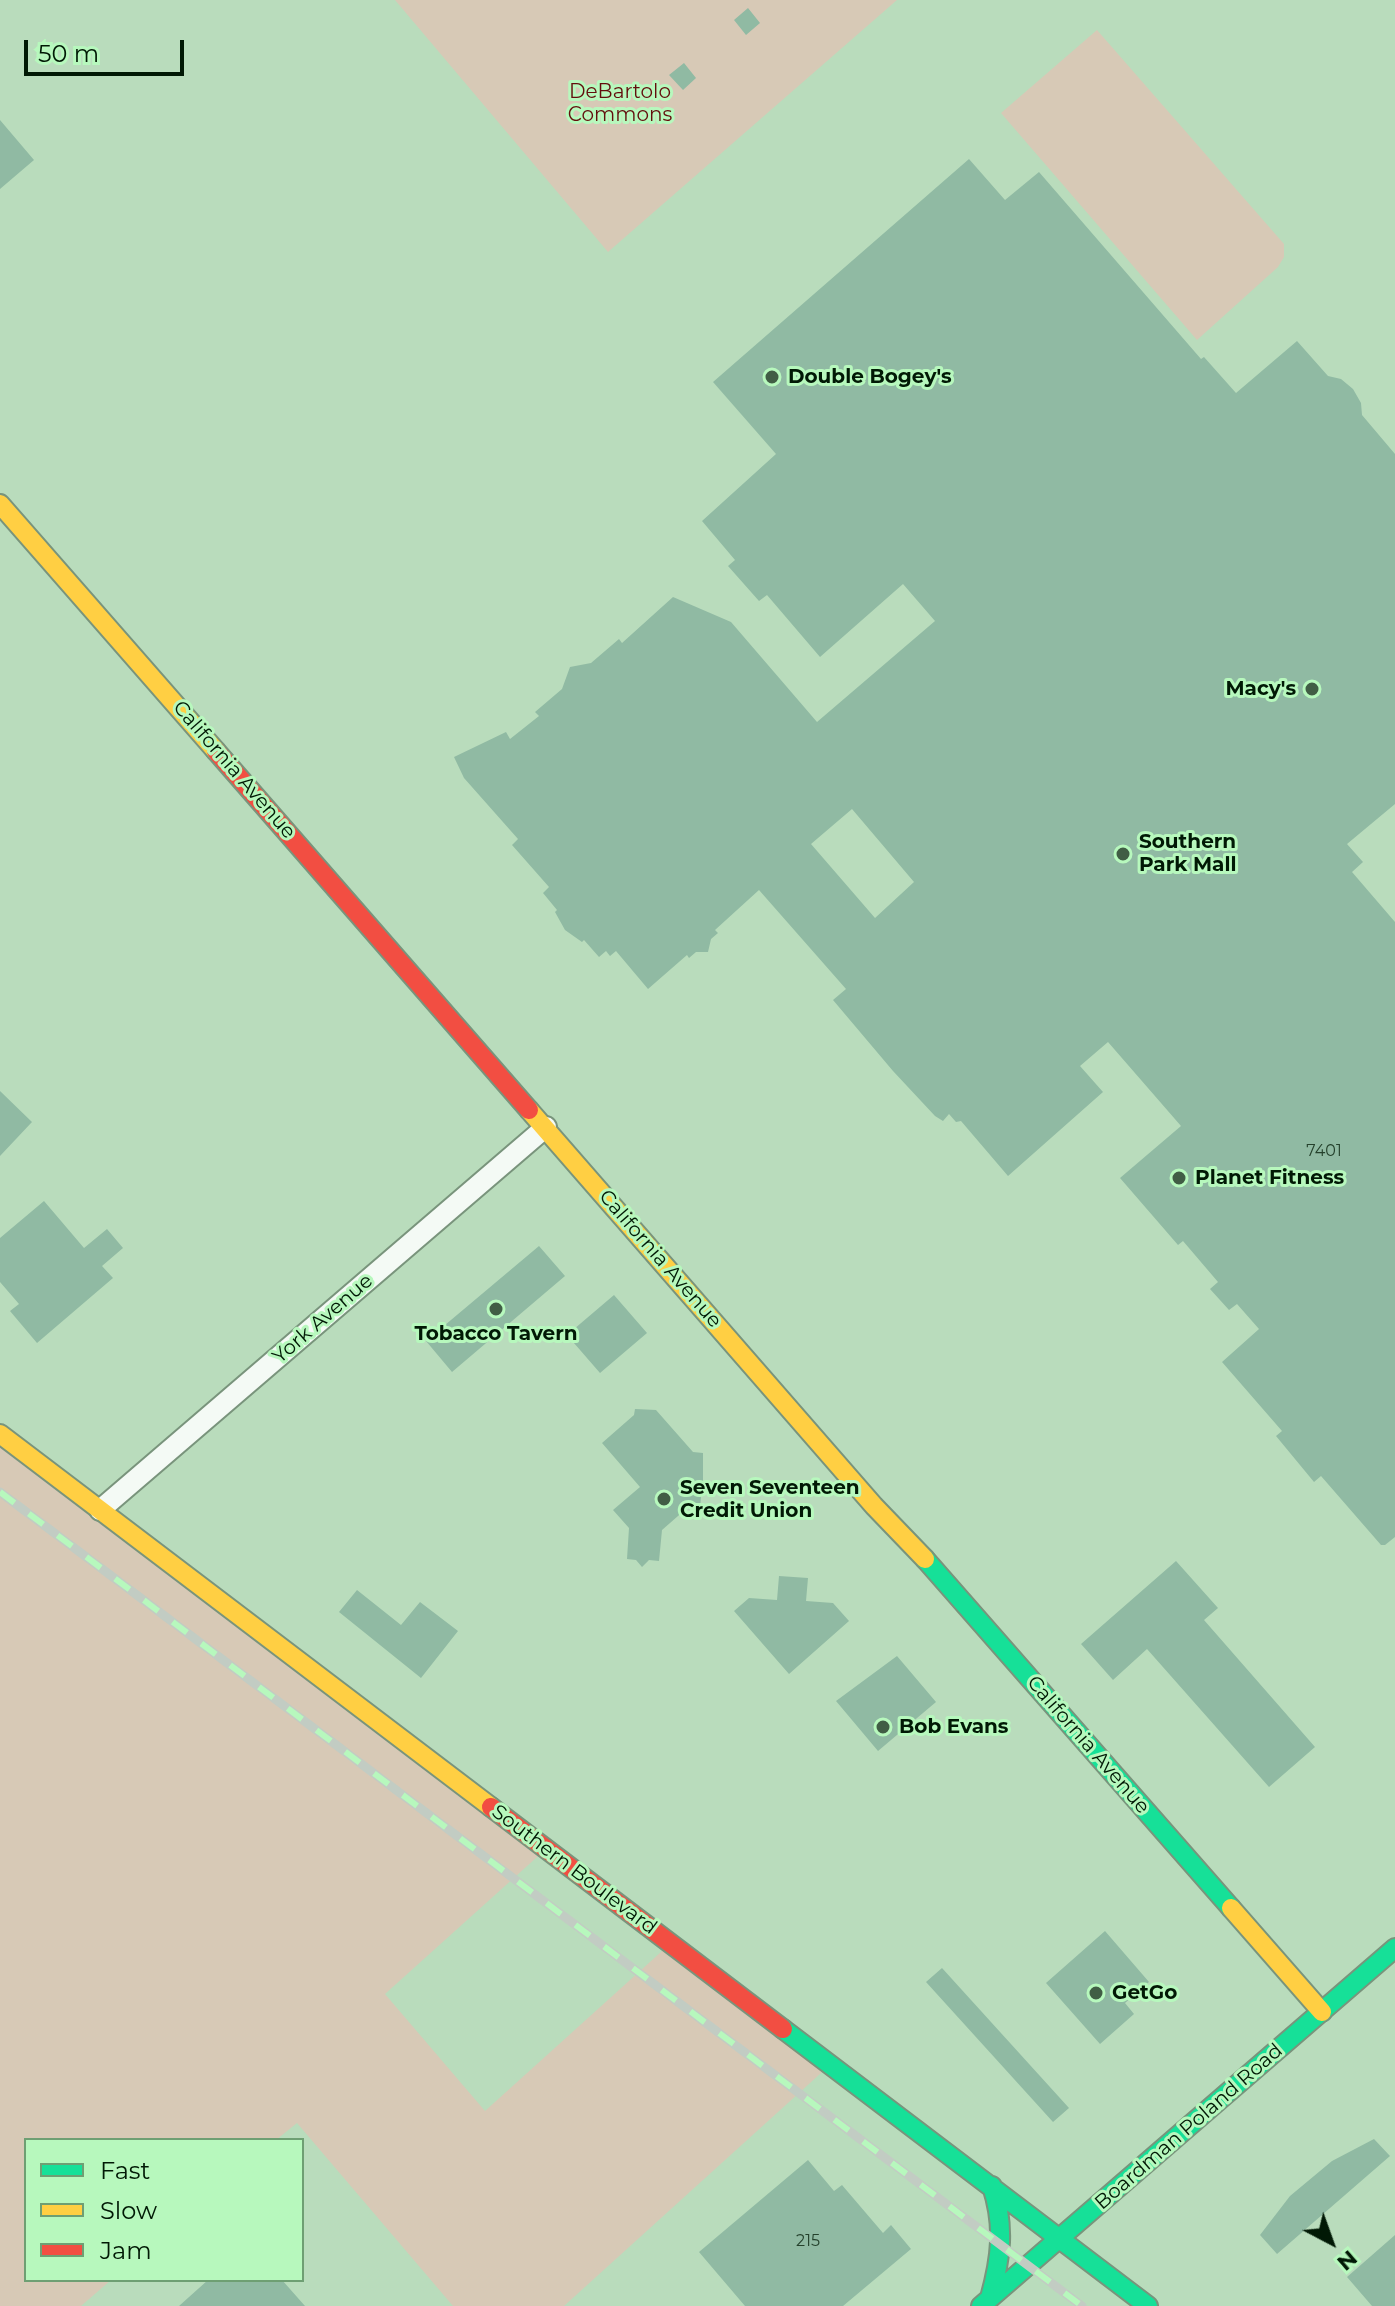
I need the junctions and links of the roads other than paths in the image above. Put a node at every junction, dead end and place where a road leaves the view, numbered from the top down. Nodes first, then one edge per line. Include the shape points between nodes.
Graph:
1 (0, 504) edge
2 (546, 1127) junction
3 (0, 1434) edge
4 (100, 1510) junction
5 (1395, 1948) edge
6 (1322, 2012) junction
7 (992, 2186) junction
8 (1060, 2239) junction
9 (986, 2302) edge
10 (1148, 2306) edge

1 - 2 street, California Avenue
2 - 4 street, York Avenue
2 - 6 street, California Avenue
3 - 4 street, Southern Boulevard
4 - 7 street, Southern Boulevard
5 - 6 street, Boardman Poland Road
6 - 8 street, Boardman Poland Road
7 - 8 street, Southern Boulevard
7 - 9 street via 1005,2247
8 - 9 street, Boardman Poland Road
8 - 10 street, Southern Boulevard

